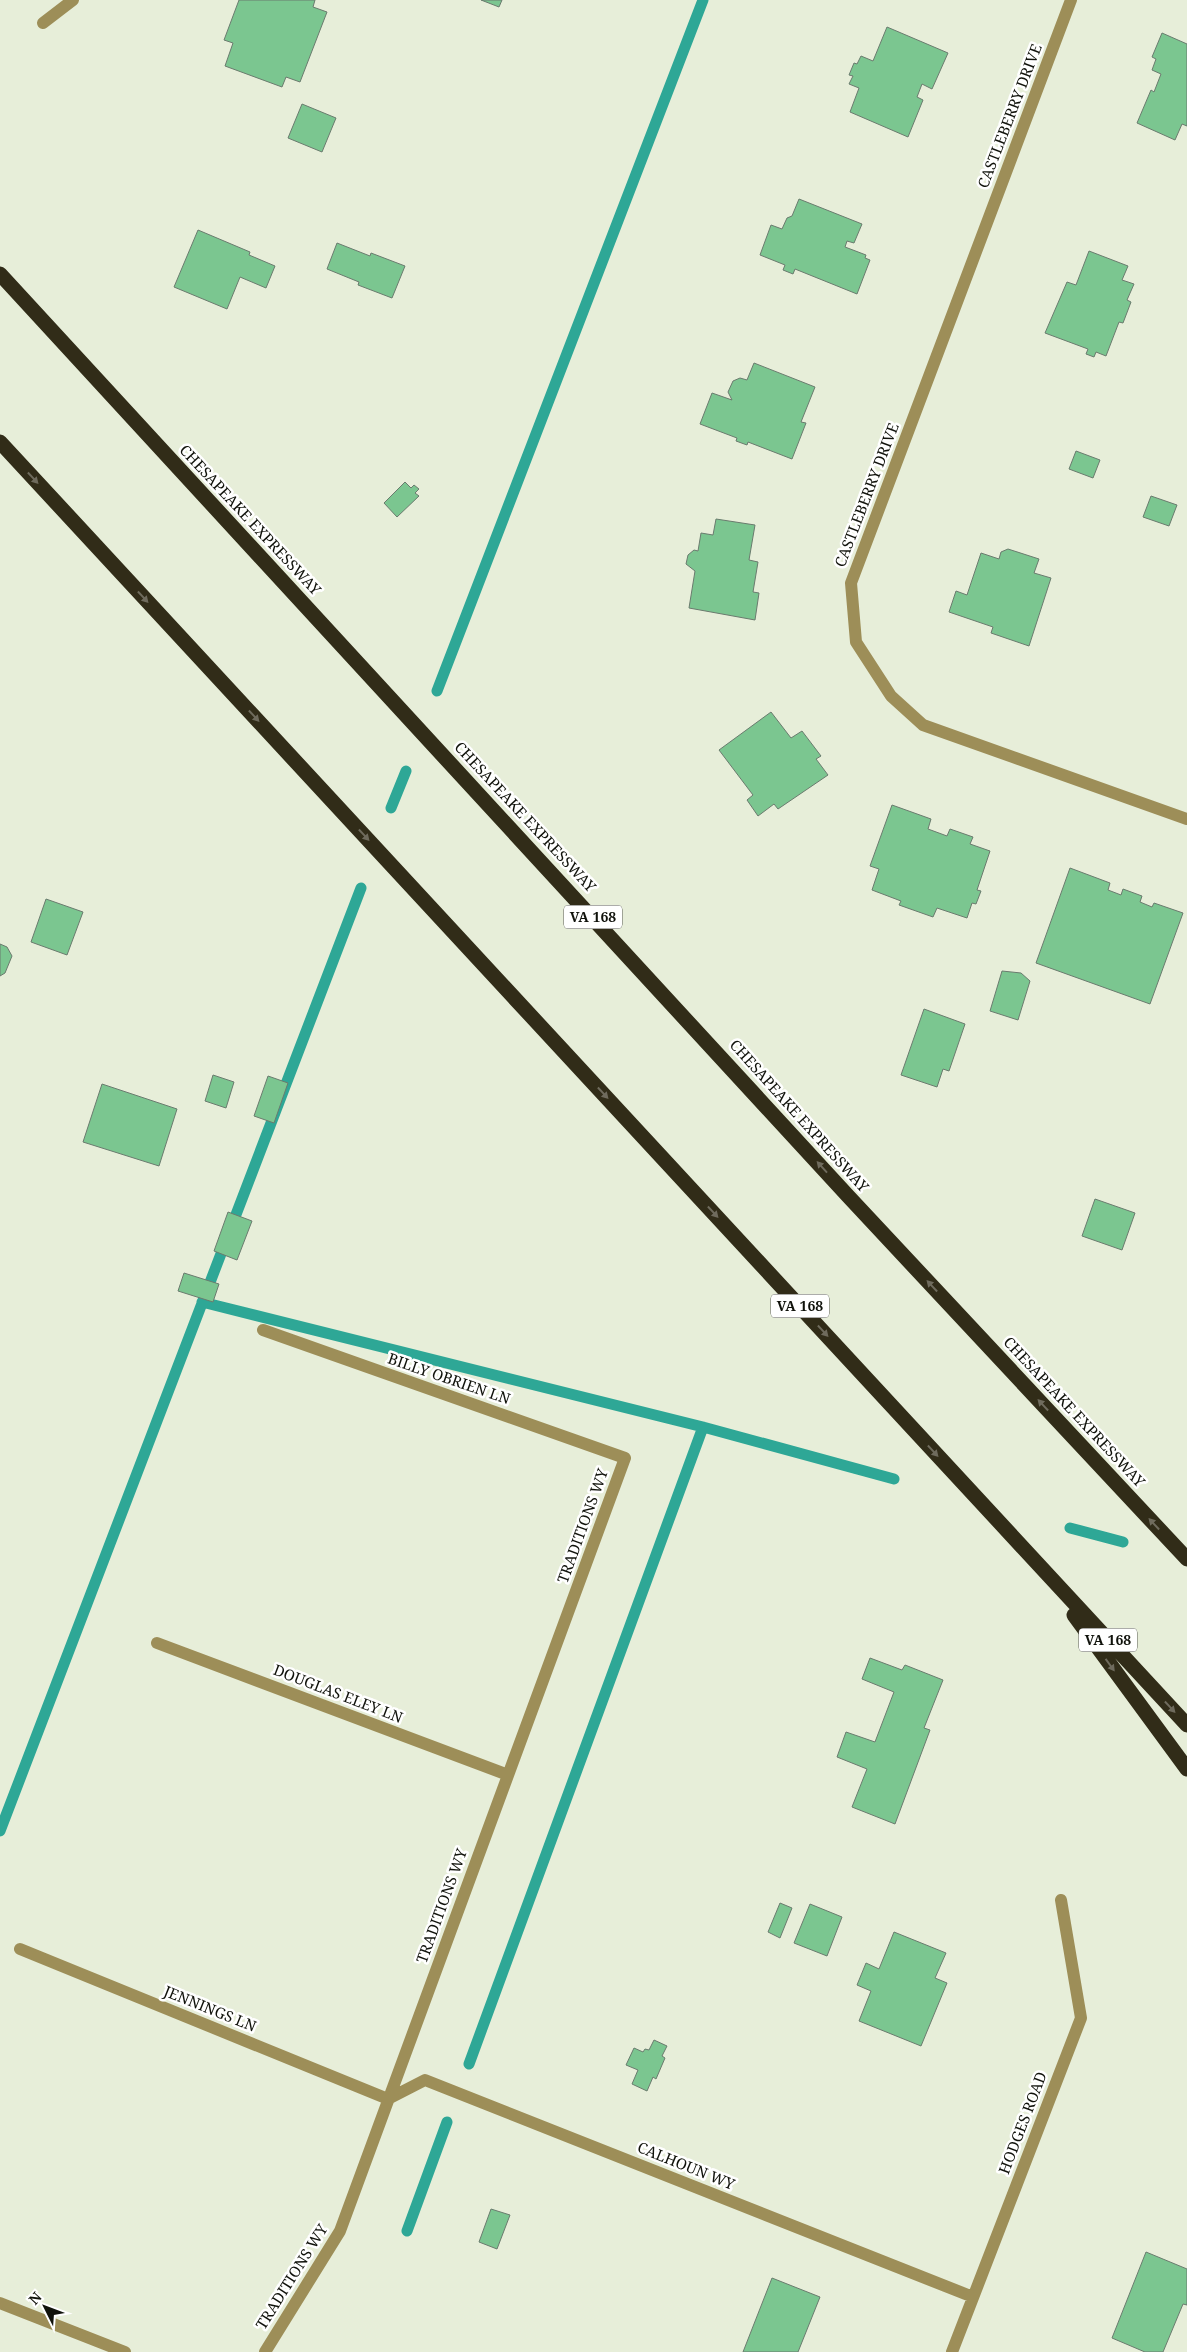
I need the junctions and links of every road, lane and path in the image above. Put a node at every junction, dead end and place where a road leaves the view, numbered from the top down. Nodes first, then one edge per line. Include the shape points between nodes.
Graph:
1 (73, 0) edge
2 (1071, 0) edge
3 (44, 23) dead end
4 (0, 274) edge
5 (0, 442) edge
6 (1187, 819) edge
7 (262, 1330) dead end
8 (625, 1458) joint
9 (1030, 1555) junction
10 (1187, 1560) edge
11 (157, 1643) dead end
12 (1187, 1725) edge
13 (1187, 1769) edge
14 (508, 1775) junction
15 (1061, 1900) dead end
16 (20, 1949) dead end
17 (388, 2099) junction
18 (973, 2297) junction
19 (0, 2303) edge
20 (125, 2352) edge
21 (265, 2352) edge
22 (952, 2352) edge

1 - 3 street
2 - 6 street, CASTLEBERRY DRIVE via 851,582 856,642 891,696 924,725
10 -> 4 highway, CHESAPEAKE EXPRESSWAY / VA 168
5 -> 9 highway, VA 168
7 - 8 street, BILLY OBRIEN LN
8 - 14 street, TRADITIONS WY
9 -> 12 highway, VA 168
9 -> 13 highway
11 - 14 street, DOUGLAS ELEY LN
14 - 17 street, TRADITIONS WY
15 - 18 street, HODGES ROAD via 1081,2018
16 - 17 street, JENNINGS LN
17 - 18 street, CALHOUN WY via 425,2080
17 - 21 street, TRADITIONS WY via 340,2231
18 - 22 street, HODGES ROAD
19 - 20 street

